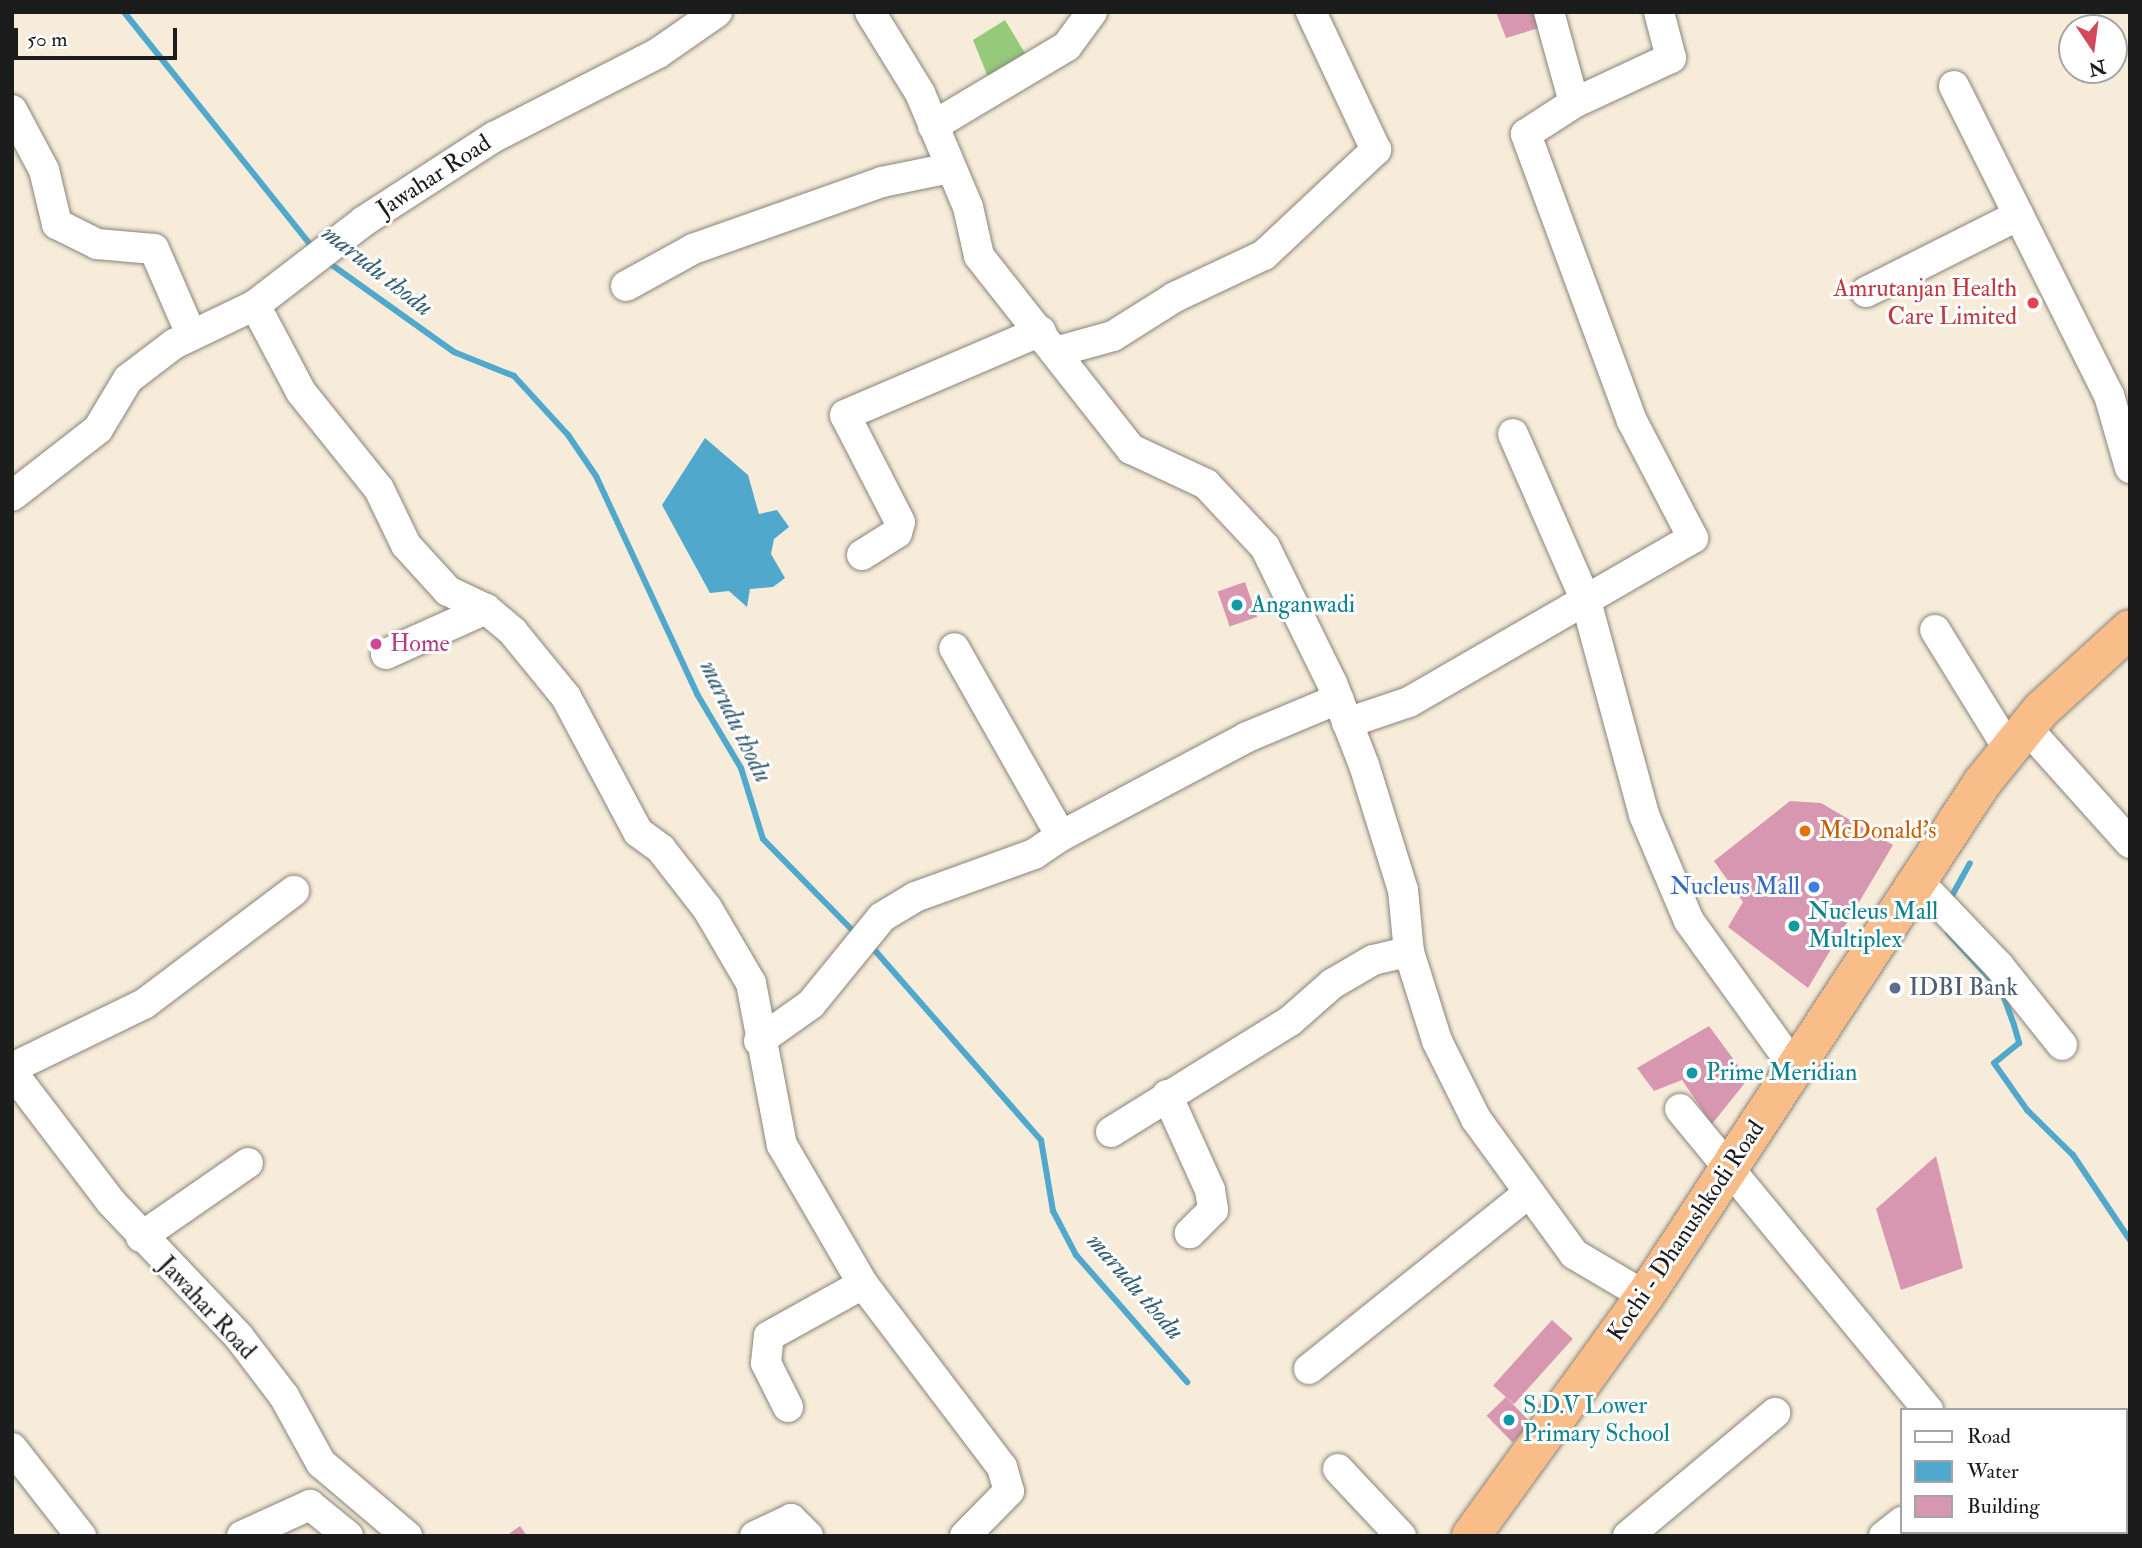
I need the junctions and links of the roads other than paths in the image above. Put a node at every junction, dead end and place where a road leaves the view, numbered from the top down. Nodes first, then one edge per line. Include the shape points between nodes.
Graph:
1 (717, 12) edge
2 (870, 12) edge
3 (1092, 12) edge
4 (1311, 12) edge
5 (1549, 12) edge
6 (1659, 12) edge
7 (1954, 86) dead end
8 (1574, 103) junction
9 (12, 110) edge
10 (933, 127) junction
11 (950, 168) junction
12 (2019, 215) junction
13 (626, 286) dead end
14 (1867, 292) dead end
15 (255, 304) junction
16 (191, 334) junction
17 (1050, 341) junction
18 (1513, 434) dead end
19 (2130, 468) edge
20 (12, 496) edge
21 (862, 555) dead end
22 (1586, 601) junction
23 (486, 609) junction
24 (2130, 629) edge
25 (1935, 630) dead end
26 (954, 648) dead end
27 (386, 654) dead end
28 (1343, 711) junction
29 (2017, 739) junction
30 (1061, 836) junction
31 (2130, 843) edge
32 (294, 891) dead end
33 (1936, 897) junction
34 (1409, 952) junction
35 (759, 1041) junction
36 (2062, 1045) dead end
37 (1795, 1068) junction
38 (12, 1070) edge
39 (1167, 1094) junction
40 (1680, 1109) dead end
41 (1111, 1132) dead end
42 (248, 1163) dead end
43 (1731, 1166) junction
44 (1526, 1195) junction
45 (1190, 1233) dead end
46 (141, 1237) junction
47 (863, 1284) junction
48 (1645, 1296) junction
49 (1309, 1368) dead end
50 (788, 1406) dead end
51 (1926, 1408) edge
52 (1775, 1413) dead end
53 (12, 1448) edge
54 (1338, 1469) dead end
55 (1900, 1524) edge
56 (81, 1536) edge
57 (242, 1536) edge
58 (348, 1536) edge
59 (407, 1536) edge
60 (755, 1536) edge
61 (808, 1536) edge
62 (965, 1536) edge
63 (1401, 1536) edge
64 (1471, 1536) edge
65 (1628, 1536) edge
66 (1884, 1536) edge

1 - 15 street, Jawahar Road via 658,53 462,156
2 - 10 street via 920,93
3 - 10 street via 1066,46
4 - 17 street via 1376,150 1264,255 1175,297 1113,336
5 - 8 street
6 - 8 street via 1671,58
7 - 12 street
8 - 22 street via 1526,134 1632,421 1693,538
9 - 16 street via 44,170 57,224 97,244 154,249 163,259
10 - 11 street
11 - 13 street via 882,182 693,249
11 - 17 street via 979,256
12 - 14 street
12 - 19 street via 2109,395
15 - 16 street, Jawahar Road
15 - 23 street via 300,392 379,489 406,545 448,591
16 - 20 street, Jawahar Road via 128,379 98,429
17 - 21 street via 845,415 900,522 897,533
17 - 28 street via 1092,406 1131,449 1206,484 1265,547
18 - 22 street
22 - 28 street via 1409,702
22 - 37 street via 1644,815 1689,921
23 - 27 street
23 - 35 street via 566,697 638,832 661,849 706,908 751,983
24 - 29 highway, Kochi - Dhanushkodi Road
25 - 29 street
26 - 30 street
28 - 30 street via 1247,737
28 - 34 street via 1403,890
29 - 31 street
29 - 33 highway, Kochi - Dhanushkodi Road
30 - 35 street via 1034,855 915,897 882,917 811,1004
32 - 38 street via 144,1004
33 - 36 street
33 - 37 highway, Kochi - Dhanushkodi Road
34 - 39 street via 1373,960 1332,984 1290,1021
34 - 44 street via 1437,1041 1476,1119
35 - 47 street via 782,1145
37 - 43 highway, Kochi - Dhanushkodi Road
38 - 46 street, Jawahar Road
39 - 41 street
39 - 45 street via 1210,1190 1213,1210
40 - 43 street
42 - 46 street
43 - 48 highway, Kochi - Dhanushkodi Road
43 - 51 street
44 - 48 street via 1574,1254
44 - 49 street
46 - 59 street, Jawahar Road via 239,1337 338,1483
47 - 50 street via 769,1336 765,1363
47 - 62 street via 1002,1467 1009,1491
48 - 64 highway, Kochi - Dhanushkodi Road
52 - 65 street
53 - 56 street
54 - 63 street
55 - 66 street
57 - 58 street via 310,1505
60 - 61 street via 791,1519

